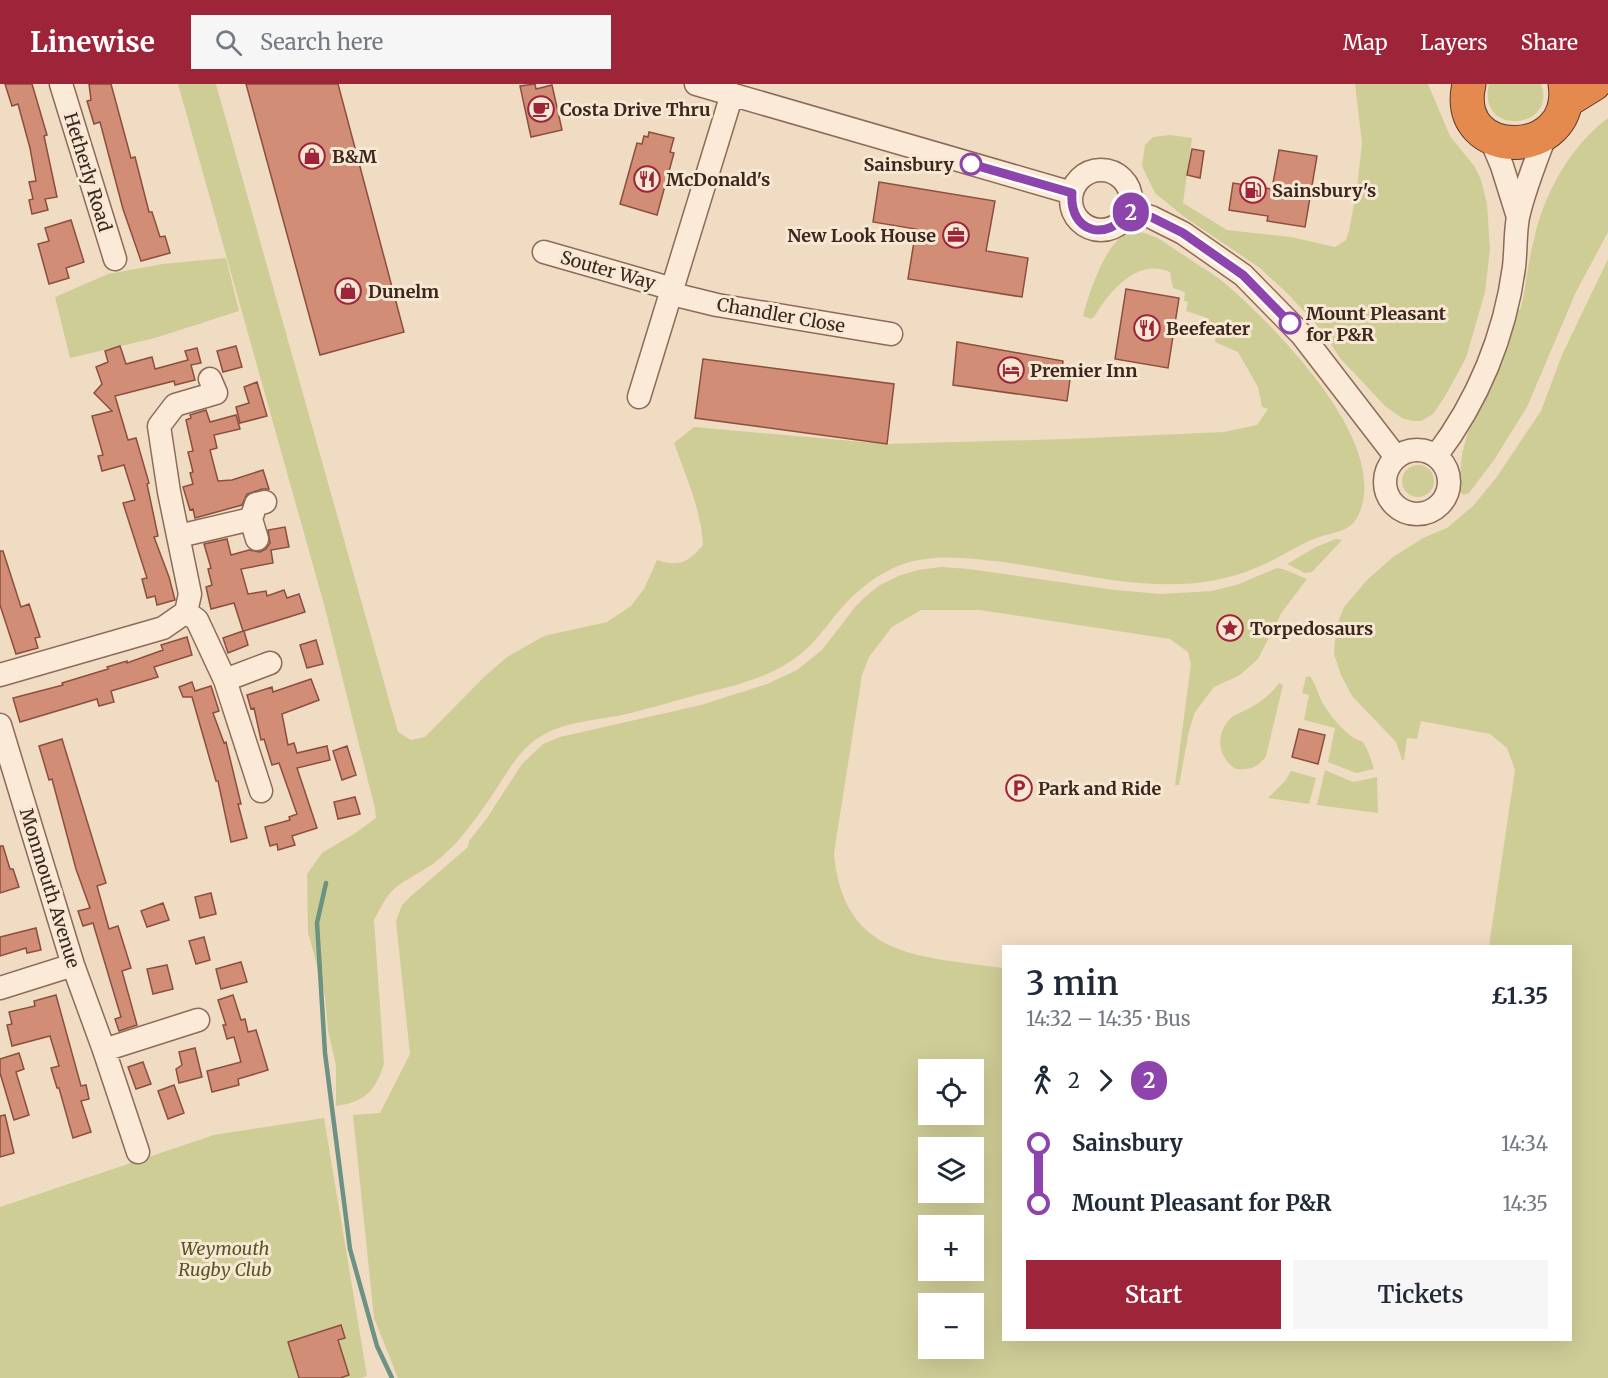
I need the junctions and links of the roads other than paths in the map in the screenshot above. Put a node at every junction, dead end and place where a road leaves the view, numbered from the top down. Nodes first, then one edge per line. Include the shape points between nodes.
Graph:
1 (61, 84) edge
2 (696, 84) edge
3 (1594, 84) edge
4 (1464, 90) edge
5 (1565, 93) edge
6 (732, 94) junction
7 (1546, 134) junction
8 (1490, 137) junction
9 (1072, 193) junction
10 (1129, 211) junction
11 (1518, 217) junction
12 (544, 252) dead end
13 (115, 259) dead end
14 (672, 291) junction
15 (891, 333) dead end
16 (210, 379) dead end
17 (639, 397) dead end
18 (1436, 456) junction
19 (1396, 457) junction
20 (258, 520) dead end
21 (179, 536) junction
22 (186, 612) junction
23 (270, 663) dead end
24 (0, 675) edge
25 (225, 680) junction
26 (0, 725) edge
27 (5, 757) edge
28 (261, 791) dead end
29 (74, 965) junction
30 (0, 988) edge
31 (198, 1020) dead end
32 (104, 1050) junction
33 (138, 1152) dead end

1 - 13 street, Hetherly Road
2 - 6 street
3 - 5 highway
4 - 8 highway via 1471,118
5 - 7 highway via 1561,114
6 - 9 street
6 - 14 street, Souter Way
7 - 8 highway via 1521,143 1499,142
7 - 11 street
8 - 11 street
9 - 10 street via 1071,204 1077,218 1094,230 1113,228
9 - 10 street via 1085,175 1112,172 1120,176 1130,191
10 - 19 street via 1183,233 1243,275 1302,335
11 - 18 street via 1509,293 1495,348 1469,405
12 - 14 street, Souter Way
14 - 15 street, Chandler Close via 717,305
14 - 17 street, Souter Way
16 - 21 street via 216,393 175,405 159,426
18 - 19 street via 1416,450
18 - 19 street via 1448,473 1449,484 1441,503 1423,513 1402,510 1388,495 1386,475
20 - 21 street
21 - 22 street via 190,594
22 - 24 street via 163,628
22 - 25 street via 197,620
23 - 25 street
25 - 28 street
26 - 27 street, Monmouth Avenue
27 - 29 street, Monmouth Avenue
29 - 30 street
29 - 32 street, Monmouth Avenue
31 - 32 street
32 - 33 street, Monmouth Avenue

